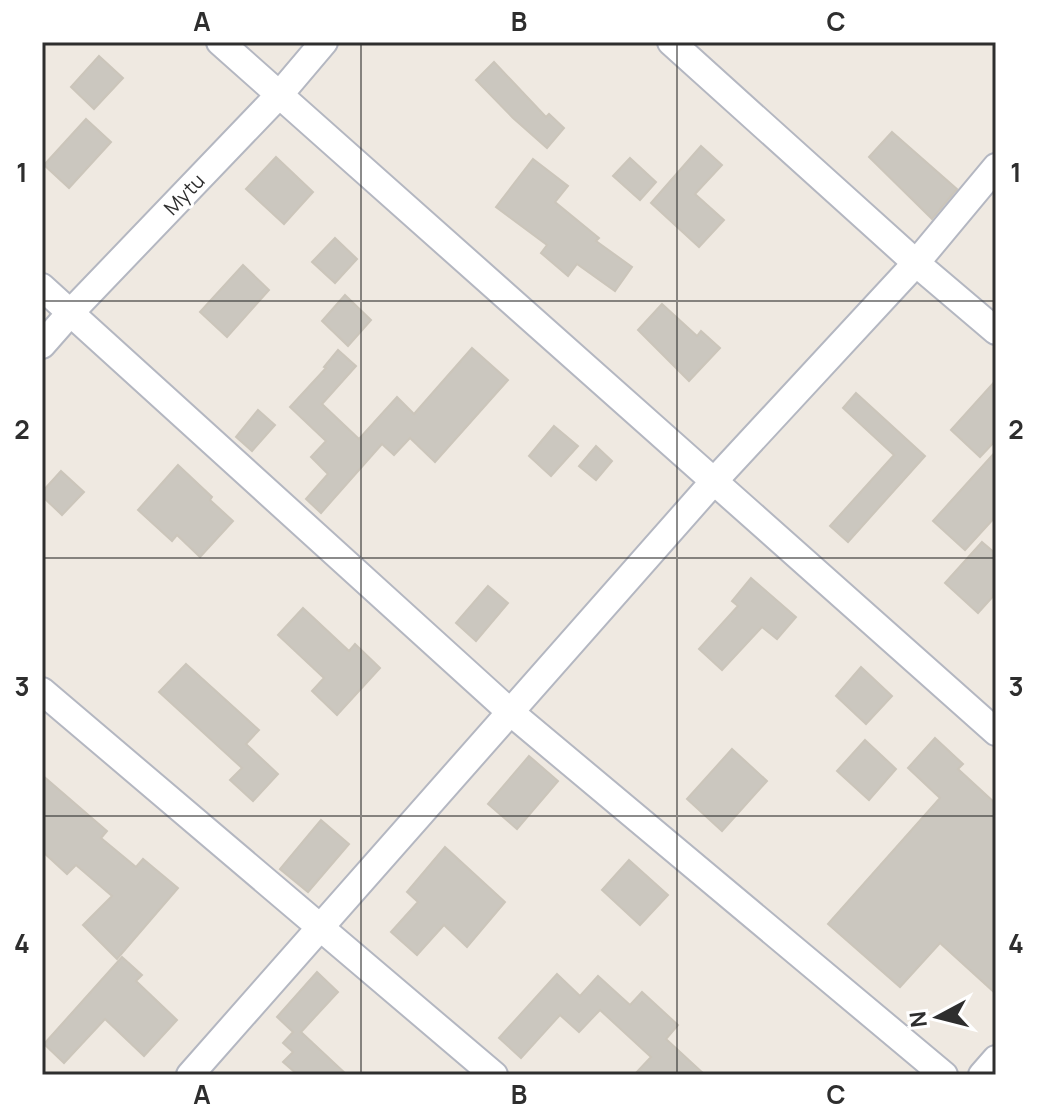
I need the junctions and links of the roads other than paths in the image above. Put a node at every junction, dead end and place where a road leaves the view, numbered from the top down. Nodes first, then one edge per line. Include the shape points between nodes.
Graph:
1 (220, 42) edge
2 (324, 42) edge
3 (671, 42) edge
4 (280, 94) junction
5 (996, 167) edge
6 (916, 263) junction
7 (42, 287) edge
8 (71, 312) junction
9 (996, 331) edge
10 (42, 345) edge
11 (715, 480) junction
12 (42, 691) edge
13 (509, 711) junction
14 (996, 732) edge
15 (321, 929) junction
16 (996, 1059) edge
17 (190, 1075) edge
18 (494, 1075) edge
19 (944, 1075) edge
20 (982, 1075) edge

1 - 4 street
2 - 4 street, Mytu
3 - 6 street
4 - 8 street, Mytu
4 - 11 street
5 - 6 street
6 - 9 street
6 - 11 street
7 - 8 street
8 - 10 street, Mytu
8 - 13 street
11 - 13 street
11 - 14 street
12 - 15 street
13 - 15 street
13 - 19 street
15 - 17 street
15 - 18 street
16 - 20 street

